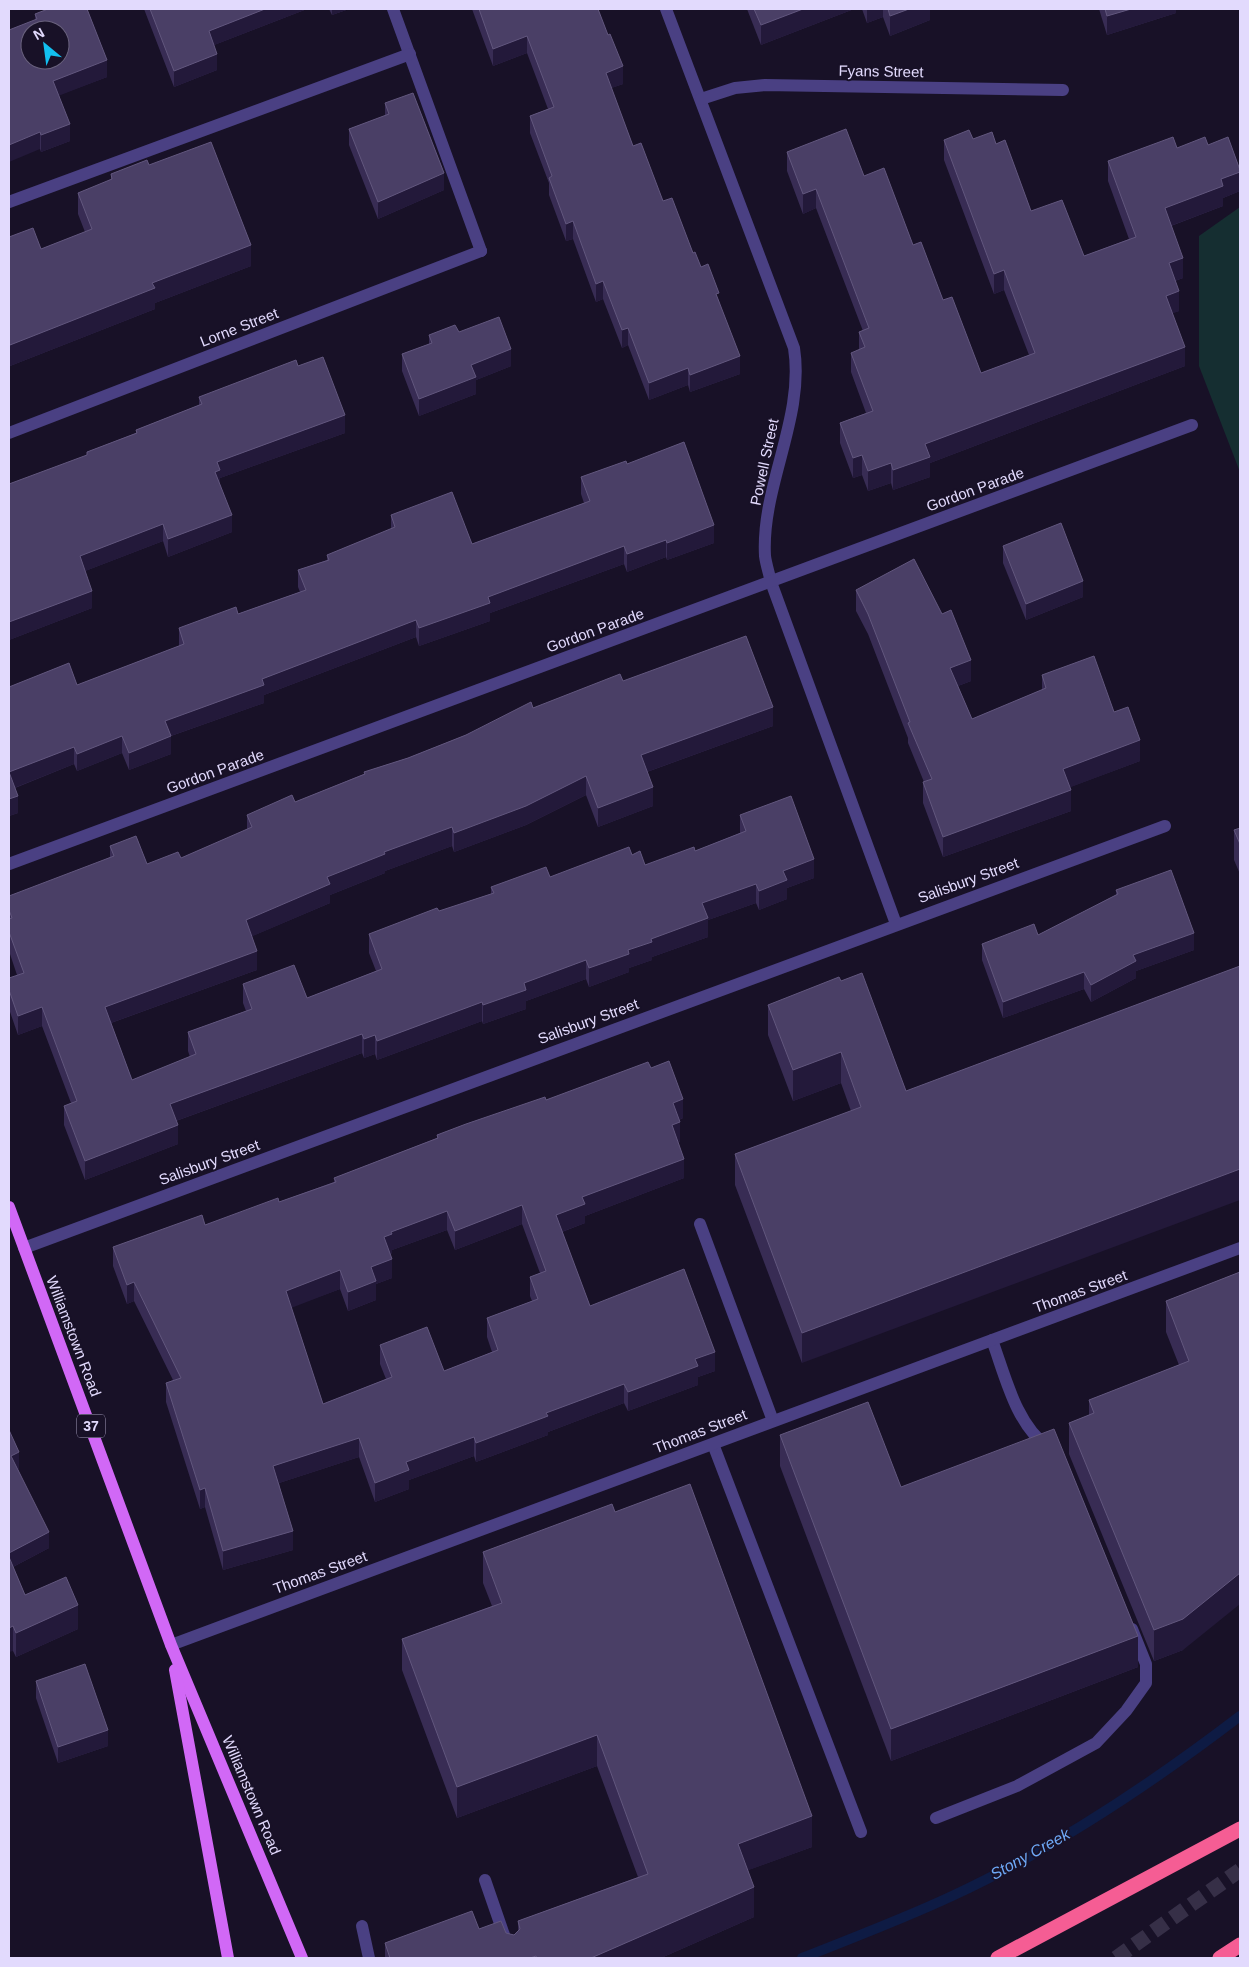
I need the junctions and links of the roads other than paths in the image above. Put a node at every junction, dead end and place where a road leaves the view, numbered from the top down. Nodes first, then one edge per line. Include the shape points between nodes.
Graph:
1 (393, 9) edge
2 (666, 9) edge
3 (410, 54) junction
4 (1063, 90) dead end
5 (701, 99) junction
6 (9, 202) edge
7 (1192, 424) dead end
8 (9, 433) edge
9 (771, 582) junction
10 (1165, 826) dead end
11 (9, 864) edge
12 (896, 924) junction
13 (9, 1207) edge
14 (700, 1224) dead end
15 (24, 1248) junction
16 (1240, 1248) edge
17 (992, 1340) junction
18 (773, 1421) junction
19 (713, 1444) junction
20 (1061, 1455) edge
21 (1127, 1618) edge
22 (171, 1645) junction
23 (936, 1818) dead end
24 (1240, 1829) edge
25 (861, 1832) dead end
26 (484, 1880) dead end
27 (362, 1926) dead end
28 (1240, 1946) edge
29 (228, 1958) edge
30 (302, 1958) edge
31 (369, 1958) edge
32 (512, 1958) edge
33 (998, 1958) edge
34 (1220, 1958) edge

1 - 3 street
2 - 5 street, Powell Street
3 - 6 street
3 - 8 street, Lorne Street via 481,251
4 - 5 street, Fyans Street via 765,85 735,88
5 - 9 street, Powell Street via 787,327 797,366 795,394 766,529 765,558
7 - 9 street, Gordon Parade
9 - 11 street, Gordon Parade
9 - 12 street, Powell Street
10 - 12 street, Salisbury Street
12 - 15 street, Salisbury Street
13 - 15 main road, Williamstown Road / 37
14 - 18 street
15 - 22 main road, Williamstown Road / 37
16 - 17 street, Thomas Street
17 - 18 street, Thomas Street
17 - 20 street via 1019,1410 1039,1440
18 - 19 street, Thomas Street
19 - 22 street, Thomas Street
19 - 25 street
21 - 23 street via 1146,1664 1146,1683 1096,1743 1017,1786
22 - 29 main road, Williamstown Road / 37
22 - 30 main road, Williamstown Road / 37
24 - 33 highway
26 - 32 street
27 - 31 street
28 - 34 highway

